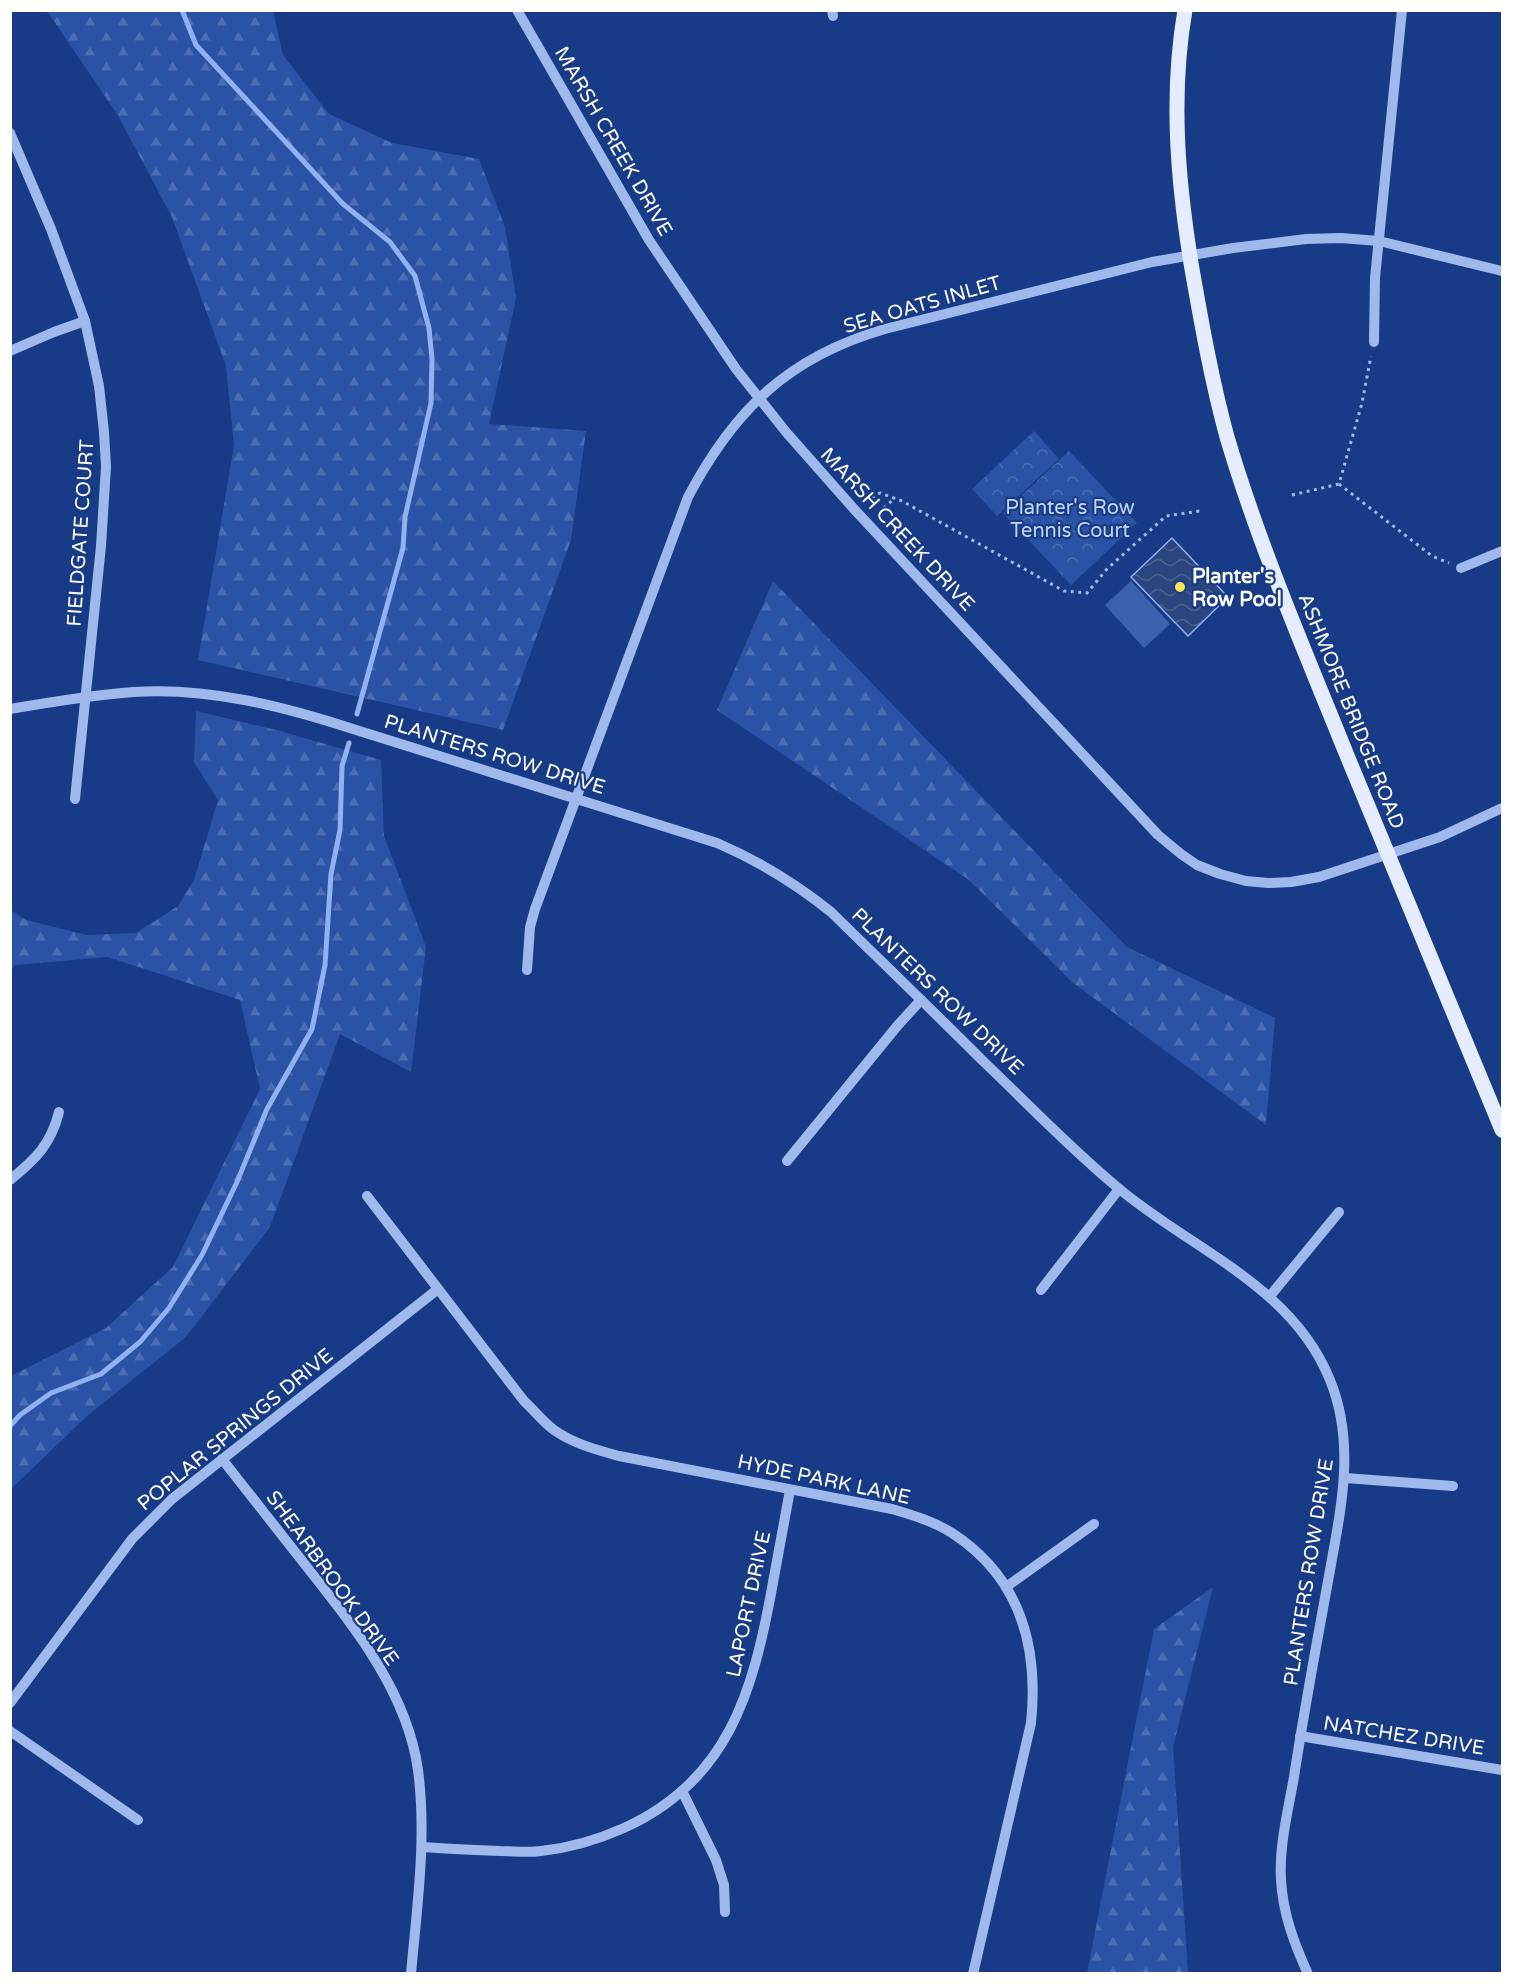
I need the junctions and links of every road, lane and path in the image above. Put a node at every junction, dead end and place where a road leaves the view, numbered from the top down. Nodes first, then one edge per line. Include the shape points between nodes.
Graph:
1 (517, 10) edge
2 (1185, 10) edge
3 (1402, 10) edge
4 (10, 133) edge
5 (1379, 241) junction
6 (1190, 255) junction
7 (1503, 271) edge
8 (85, 321) junction
9 (1374, 342) joint
10 (10, 351) edge
11 (758, 398) junction
12 (1339, 484) junction
13 (1292, 495) dead end
14 (894, 498) junction
15 (854, 509) junction
16 (1200, 511) dead end
17 (867, 522) junction
18 (1503, 551) edge
19 (1461, 568) joint
20 (85, 698) junction
21 (10, 709) edge
22 (576, 798) junction
23 (75, 799) dead end
24 (1503, 808) edge
25 (1388, 855) junction
26 (527, 970) dead end
27 (921, 1000) junction
28 (59, 1112) dead end
29 (1503, 1130) edge
30 (787, 1161) dead end
31 (10, 1180) edge
32 (1119, 1189) junction
33 (367, 1196) dead end
34 (1339, 1212) dead end
35 (438, 1289) junction
36 (1041, 1290) dead end
37 (1270, 1296) junction
38 (222, 1459) junction
39 (1345, 1478) junction
40 (1454, 1486) dead end
41 (790, 1490) junction
42 (1094, 1524) dead end
43 (1006, 1587) junction
44 (10, 1703) edge
45 (10, 1731) edge
46 (1300, 1736) junction
47 (1503, 1770) edge
48 (682, 1791) junction
49 (138, 1820) dead end
50 (423, 1847) junction
51 (725, 1912) dead end
52 (411, 1974) edge
53 (973, 1974) edge
54 (1308, 1974) edge

1 - 11 street, MARSH CREEK DRIVE via 649,240
2 - 6 main road, ASHMORE BRIDGE ROAD via 1176,121
3 - 5 street
4 - 8 street, FIELDGATE COURT
5 - 6 street, SEA OATS INLET via 1306,239
5 - 7 street, SEA OATS INLET
5 - 9 street
6 - 11 street, SEA OATS INLET via 863,335 791,372
6 - 25 main road, ASHMORE BRIDGE ROAD via 1212,378 1244,490 1303,649
8 - 10 street
8 - 20 street, FIELDGATE COURT via 99,386 105,467
9 - 12 path
11 - 15 street, MARSH CREEK DRIVE
11 - 22 street, SEA OATS INLET via 728,432 688,497
12 - 13 path
12 - 19 path via 1432,556
14 - 15 path via 880,493
14 - 16 path via 1064,591 1087,593 1107,569 1166,516
14 - 17 path
15 - 17 street, MARSH CREEK DRIVE
17 - 25 street, MARSH CREEK DRIVE via 1150,826 1197,865 1245,881 1290,882
18 - 19 street
20 - 21 street, PLANTERS ROW DRIVE
20 - 22 street, PLANTERS ROW DRIVE via 134,692 210,695 256,702 304,713
20 - 23 street, FIELDGATE COURT
22 - 26 street, SEA OATS INLET via 535,909
22 - 27 street, PLANTERS ROW DRIVE via 717,843 769,867 831,912
24 - 25 street, MARSH CREEK DRIVE via 1440,837
25 - 29 main road, ASHMORE BRIDGE ROAD
27 - 30 street
27 - 32 street, PLANTERS ROW DRIVE
28 - 31 street via 50,1140
32 - 36 street
32 - 37 street, PLANTERS ROW DRIVE
33 - 35 street, HYDE PARK LANE
34 - 37 street
35 - 38 street, POPLAR SPRINGS DRIVE
35 - 41 street, HYDE PARK LANE via 524,1401 564,1436 619,1456
37 - 39 street, PLANTERS ROW DRIVE via 1304,1333 1331,1382 1345,1441
38 - 44 street, POPLAR SPRINGS DRIVE via 172,1499 132,1539
38 - 50 street, SHEARBROOK DRIVE via 361,1640 390,1687 418,1768
39 - 40 street
39 - 46 street, PLANTERS ROW DRIVE
41 - 43 street, HYDE PARK LANE via 923,1518 976,1551
41 - 48 street, LAPORT DRIVE via 750,1685 735,1722 713,1758
42 - 43 street
43 - 53 street, HYDE PARK LANE via 1025,1629 1034,1692 1031,1723
45 - 49 street
46 - 47 street, NATCHEZ DRIVE
46 - 54 street, PLANTERS ROW DRIVE via 1281,1878 1293,1942
48 - 50 street, LAPORT DRIVE via 637,1822 581,1844 538,1852
48 - 51 street via 716,1860 724,1885
50 - 52 street, SHEARBROOK DRIVE

